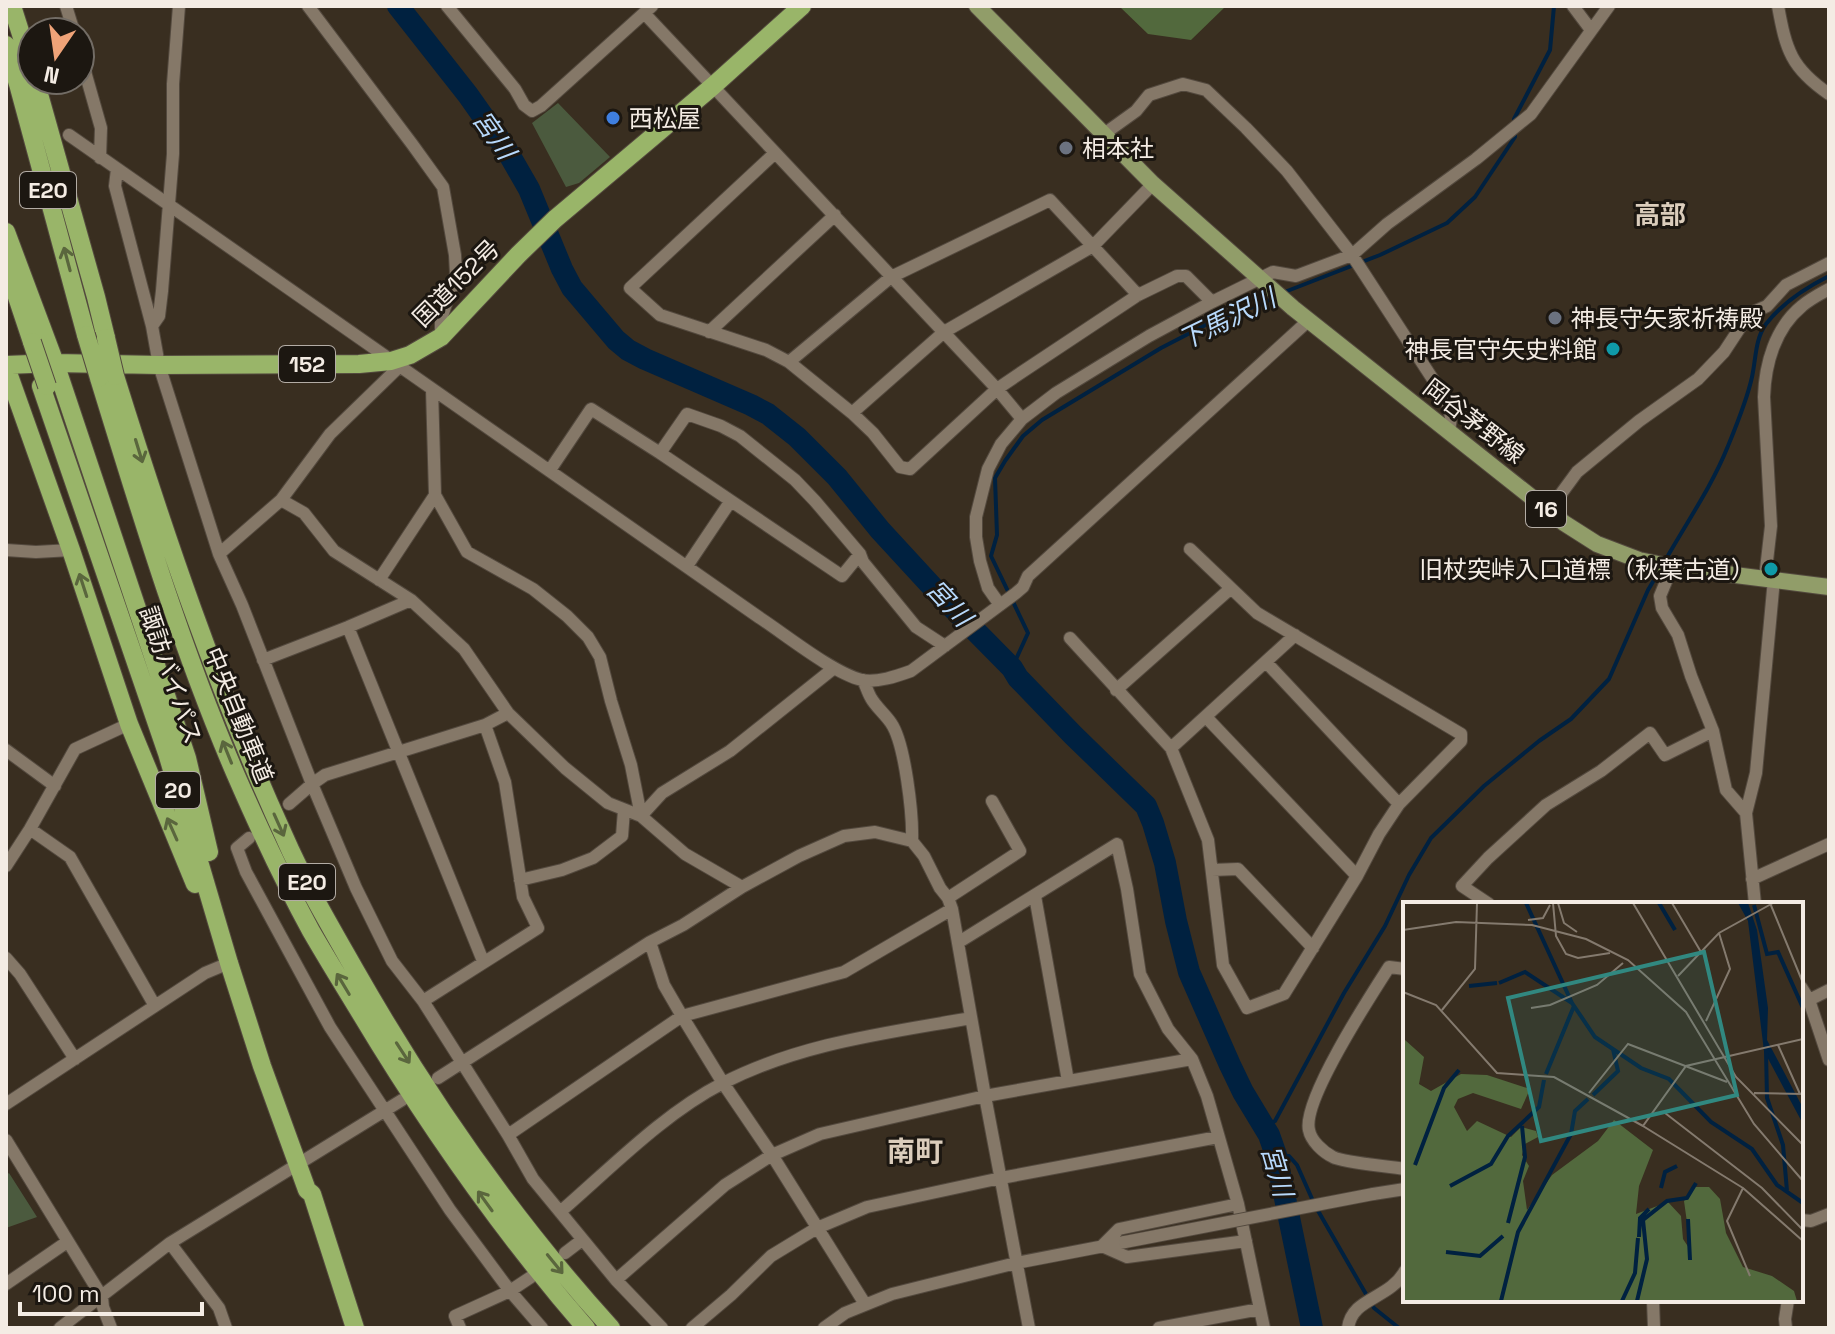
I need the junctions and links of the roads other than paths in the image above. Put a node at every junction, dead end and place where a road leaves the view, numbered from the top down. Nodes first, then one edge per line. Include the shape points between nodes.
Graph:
1 (179, 6) edge
2 (308, 6) edge
3 (447, 6) edge
4 (802, 6) edge
5 (977, 6) edge
6 (1573, 6) edge
7 (1609, 6) edge
8 (1778, 6) edge
9 (648, 10) edge
10 (1591, 30) junction
11 (6, 45) edge
12 (713, 86) junction
13 (1829, 94) edge
14 (39, 96) edge
15 (92, 96) edge
16 (1104, 134) junction
17 (69, 135) dead end
18 (775, 153) junction
19 (100, 158) junction
20 (117, 169) junction
21 (1153, 184) junction
22 (168, 204) junction
23 (835, 215) junction
24 (6, 232) edge
25 (1093, 246) junction
26 (1356, 261) junction
27 (1829, 263) edge
28 (6, 264) edge
29 (891, 277) junction
30 (1266, 285) junction
31 (6, 286) edge
32 (1829, 289) edge
33 (1138, 295) junction
34 (1212, 302) junction
35 (1776, 313) junction
36 (1308, 321) junction
37 (152, 326) junction
38 (709, 332) junction
39 (944, 332) junction
40 (441, 337) junction
41 (29, 343) junction
42 (789, 362) junction
43 (55, 363) junction
44 (396, 364) junction
45 (159, 365) junction
46 (6, 366) edge
47 (107, 377) junction
48 (44, 386) junction
49 (432, 389) junction
50 (997, 389) junction
51 (852, 413) junction
52 (1022, 419) junction
53 (1449, 432) junction
54 (660, 453) junction
55 (550, 470) junction
56 (435, 495) junction
57 (281, 500) junction
58 (730, 502) junction
59 (1547, 510) junction
60 (1190, 549) dead end
61 (6, 550) edge
62 (71, 550) junction
63 (219, 554) junction
64 (860, 554) junction
65 (687, 566) junction
66 (1665, 566) junction
67 (1770, 578) junction
68 (379, 580) junction
69 (1829, 587) edge
70 (1230, 589) junction
71 (411, 600) junction
72 (1000, 605) junction
73 (348, 627) junction
74 (1295, 635) junction
75 (1070, 638) dead end
76 (949, 644) junction
77 (263, 660) junction
78 (1266, 662) junction
79 (834, 668) junction
80 (863, 680) junction
81 (1116, 690) junction
82 (508, 713) junction
83 (1206, 717) junction
84 (129, 724) junction
85 (485, 725) junction
86 (1713, 731) junction
87 (1171, 748) junction
88 (6, 750) edge
89 (398, 752) junction
90 (312, 784) junction
91 (55, 786) junction
92 (992, 801) dead end
93 (289, 804) dead end
94 (1399, 804) junction
95 (624, 810) junction
96 (1746, 813) junction
97 (641, 816) junction
98 (30, 829) junction
99 (249, 838) dead end
100 (912, 841) junction
101 (1829, 844) edge
102 (6, 866) edge
103 (1212, 870) junction
104 (1357, 876) junction
105 (1752, 879) junction
106 (520, 880) junction
107 (742, 887) junction
108 (1035, 896) junction
109 (1486, 902) edge
110 (1755, 902) edge
111 (950, 904) junction
112 (222, 913) junction
113 (650, 942) junction
114 (959, 942) junction
115 (1313, 948) junction
116 (227, 957) junction
117 (6, 958) edge
118 (483, 961) junction
119 (1403, 969) edge
120 (1803, 990) edge
121 (1829, 990) edge
122 (1809, 1000) junction
123 (423, 1001) junction
124 (155, 1006) junction
125 (682, 1016) junction
126 (971, 1018) junction
127 (75, 1059) junction
128 (1192, 1059) junction
129 (1829, 1060) edge
130 (462, 1063) junction
131 (438, 1078) dead end
132 (1068, 1081) junction
133 (723, 1083) junction
134 (985, 1096) junction
135 (402, 1100) dead end
136 (6, 1104) edge
137 (385, 1110) junction
138 (508, 1135) junction
139 (1218, 1137) junction
140 (6, 1140) edge
141 (772, 1155) junction
142 (11, 1158) edge
143 (302, 1163) junction
144 (1403, 1169) edge
145 (1001, 1178) junction
146 (1403, 1189) edge
147 (1238, 1204) junction
148 (560, 1212) junction
149 (1829, 1214) edge
150 (1803, 1220) edge
151 (817, 1228) junction
152 (582, 1240) junction
153 (1246, 1241) junction
154 (67, 1242) junction
155 (170, 1243) junction
156 (1102, 1246) junction
157 (565, 1253) dead end
158 (1016, 1263) junction
159 (1403, 1274) edge
160 (531, 1277) dead end
161 (616, 1280) junction
162 (6, 1284) edge
163 (510, 1291) junction
164 (102, 1297) junction
165 (1653, 1302) edge
166 (1788, 1302) edge
167 (865, 1304) junction
168 (1260, 1309) junction
169 (60, 1328) edge
170 (111, 1328) edge
171 (226, 1328) edge
172 (355, 1328) edge
173 (460, 1328) edge
174 (542, 1328) edge
175 (586, 1328) edge
176 (613, 1328) edge
177 (662, 1328) edge
178 (692, 1328) edge
179 (824, 1328) edge
180 (1029, 1328) edge
181 (1159, 1328) edge
182 (1264, 1328) edge
183 (1348, 1328) edge
184 (1654, 1328) edge
185 (1786, 1328) edge

1 - 22 street
2 - 40 street via 443,187 456,274 441,319
3 - 9 street via 532,111
4 - 12 highway, 国道152号 / 152
5 - 16 main road, 岡谷茅野線 / 16
6 - 10 street
7 - 10 street
8 - 13 street via 1789,52 1800,70
9 - 12 street
10 - 26 street via 1531,114 1387,224
47 -> 11 highway, 中央自動車道 / E20, bridge via 86,335
12 - 18 street
12 - 40 highway, 国道152号 / 152 via 555,219
14 - 47 highway, 中央自動車道 / E20, bridge via 106,338
15 - 19 street via 101,128
16 - 21 main road, 岡谷茅野線 / 16
16 - 26 street via 1149,95 1183,84 1206,90 1287,171
17 - 19 street
18 - 23 street
18 - 38 street via 630,288 660,315
19 - 20 street
20 - 22 street
20 - 37 street via 115,186
21 - 25 street
21 - 30 main road, 岡谷茅野線 / 16
22 - 37 street via 159,316
22 - 44 street
23 - 29 street
23 - 38 street
24 - 43 highway, 20
25 - 29 street via 1050,200
25 - 33 street
25 - 39 street
26 - 30 street via 1296,276 1273,272
26 - 53 street via 1447,401
27 - 35 street via 1786,285
28 - 41 highway, 諏訪バイパス / 20
29 - 39 street
29 - 42 street
30 - 34 street
30 - 36 main road, 岡谷茅野線 / 16
31 - 41 highway, 諏訪バイパス / 20
32 - 35 street
33 - 34 street via 1186,276
33 - 50 street
34 - 52 street via 1056,393
35 - 59 street via 1749,314 1698,379 1577,472
35 - 67 street via 1764,381
36 - 53 main road, 岡谷茅野線 / 16
36 - 72 street
37 - 45 street
38 - 42 street
39 - 50 street
39 - 51 street
40 - 44 highway, 国道152号 / 152
41 - 48 highway, 諏訪バイパス / 20, bridge
42 - 51 street
43 - 45 highway, 国道152号 / 152
43 - 46 highway, 国道152号 / 152
43 - 112 highway, 20 via 187,758
44 - 45 highway, 国道152号 / 152
44 - 49 street
44 - 57 street via 330,434
45 - 63 street
46 - 62 highway, 20
175 -> 47 highway, 中央自動車道 / E20 via 436,1135 311,931 268,847 188,654 149,538
47 -> 176 highway, 中央自動車道 / E20 via 227,703 328,924 441,1112 516,1216
48 - 112 highway, 諏訪バイパス / 20 via 172,752
48 - 116 highway, 諏訪バイパス / 20 via 167,753
49 - 55 street
49 - 56 street
50 - 51 street via 910,469 900,467
50 - 52 street
52 - 72 street via 988,469 976,517 980,561
53 - 59 main road, 岡谷茅野線 / 16
54 - 55 street via 591,409
54 - 58 street
54 - 64 street via 687,414 721,426 795,480
55 - 65 street
56 - 68 street
56 - 97 street via 467,552 533,589 588,637 600,657
57 - 63 street
57 - 68 street via 304,513 334,551
58 - 64 street via 842,576
58 - 65 street
59 - 66 main road, 岡谷茅野線 / 16 via 1597,544
60 - 70 street
61 - 62 street
84 -> 62 highway, 20
63 - 77 street
64 - 76 street via 916,627
65 - 79 street
66 - 67 main road, 岡谷茅野線 / 16
66 - 86 street via 1662,608 1678,635
67 - 69 main road, 岡谷茅野線 / 16
67 - 96 street via 1756,773
68 - 71 street
70 - 74 street
70 - 81 street
71 - 73 street
71 - 82 street via 464,649
72 - 76 street
73 - 77 street
73 - 89 street
74 - 78 street
74 - 94 street via 1461,734 1461,741
75 - 81 street
76 - 80 street via 911,671
77 - 90 street
78 - 83 street
78 - 94 street
79 - 80 street
79 - 97 street via 730,751 662,793
80 - 100 street via 896,732
81 - 87 street
82 - 85 street
82 - 95 street via 565,768
83 - 87 street
83 - 104 street
84 - 91 street via 75,749
116 -> 84 highway, 20
85 - 89 street
85 - 106 street via 505,782
86 - 96 street via 1726,790
86 - 109 street via 1665,755 1650,733 1546,805 1462,886
87 - 103 street via 1208,840
88 - 91 street
89 - 90 street
89 - 118 street
90 - 93 street
90 - 123 street via 392,961
91 - 98 street
92 - 111 street via 1020,851
94 - 104 street
95 - 97 street
95 - 106 street via 622,836 593,858
96 - 105 street
97 - 107 street via 685,854
98 - 102 street
98 - 124 street via 70,857
99 - 137 street via 237,848 246,872 330,1027
100 - 107 street via 875,832 844,836
100 - 111 street
101 - 105 street
103 - 115 street via 1238,869
103 - 115 street via 1223,965 1247,1008 1284,994
104 - 115 street
105 - 110 street
106 - 118 street via 538,928
107 - 113 street
108 - 114 street
108 - 128 street via 1117,844 1140,974 1168,1029
108 - 132 street
111 - 114 street
111 - 125 street via 844,972
112 - 143 highway, 諏訪バイパス / 20
113 - 125 street via 664,985
113 - 130 street
114 - 126 street
116 - 124 street
116 - 143 highway, 諏訪バイパス / 20 via 262,1066
117 - 127 street
118 - 123 street
119 - 144 street via 1389,967 1356,1018 1313,1103 1309,1130 1320,1148 1335,1158
120 - 122 street
121 - 122 street
122 - 129 street
123 - 130 street
124 - 127 street
125 - 133 street
125 - 138 street
126 - 133 street via 839,1041
126 - 134 street
127 - 136 street
128 - 132 street
128 - 139 street
130 - 131 street
130 - 138 street
132 - 134 street
133 - 141 street
133 - 148 street via 668,1118
134 - 141 street via 820,1134
134 - 145 street
135 - 137 street
137 - 143 street
137 - 163 street
138 - 148 street
139 - 145 street
139 - 147 street
140 - 142 street
141 - 151 street
141 - 161 street via 725,1185
142 - 154 street
143 - 155 street
143 - 172 highway, 諏訪バイパス / 20
145 - 151 street via 867,1207
145 - 158 street
146 - 156 street, bridge
147 - 153 street
147 - 156 street via 1119,1229
148 - 152 street
149 - 150 street
151 - 167 street
151 - 178 street via 771,1256
152 - 157 street
152 - 161 street
153 - 156 street via 1127,1257
153 - 168 street
154 - 162 street
154 - 164 street
155 - 164 street
155 - 171 street via 219,1308
156 - 158 street
158 - 167 street
158 - 180 street
159 - 183 street via 1360,1306
160 - 163 street
161 - 177 street
163 - 173 street via 455,1316
163 - 174 street
164 - 169 street
164 - 170 street
165 - 184 street
166 - 185 street
167 - 179 street
168 - 181 street
168 - 182 street

